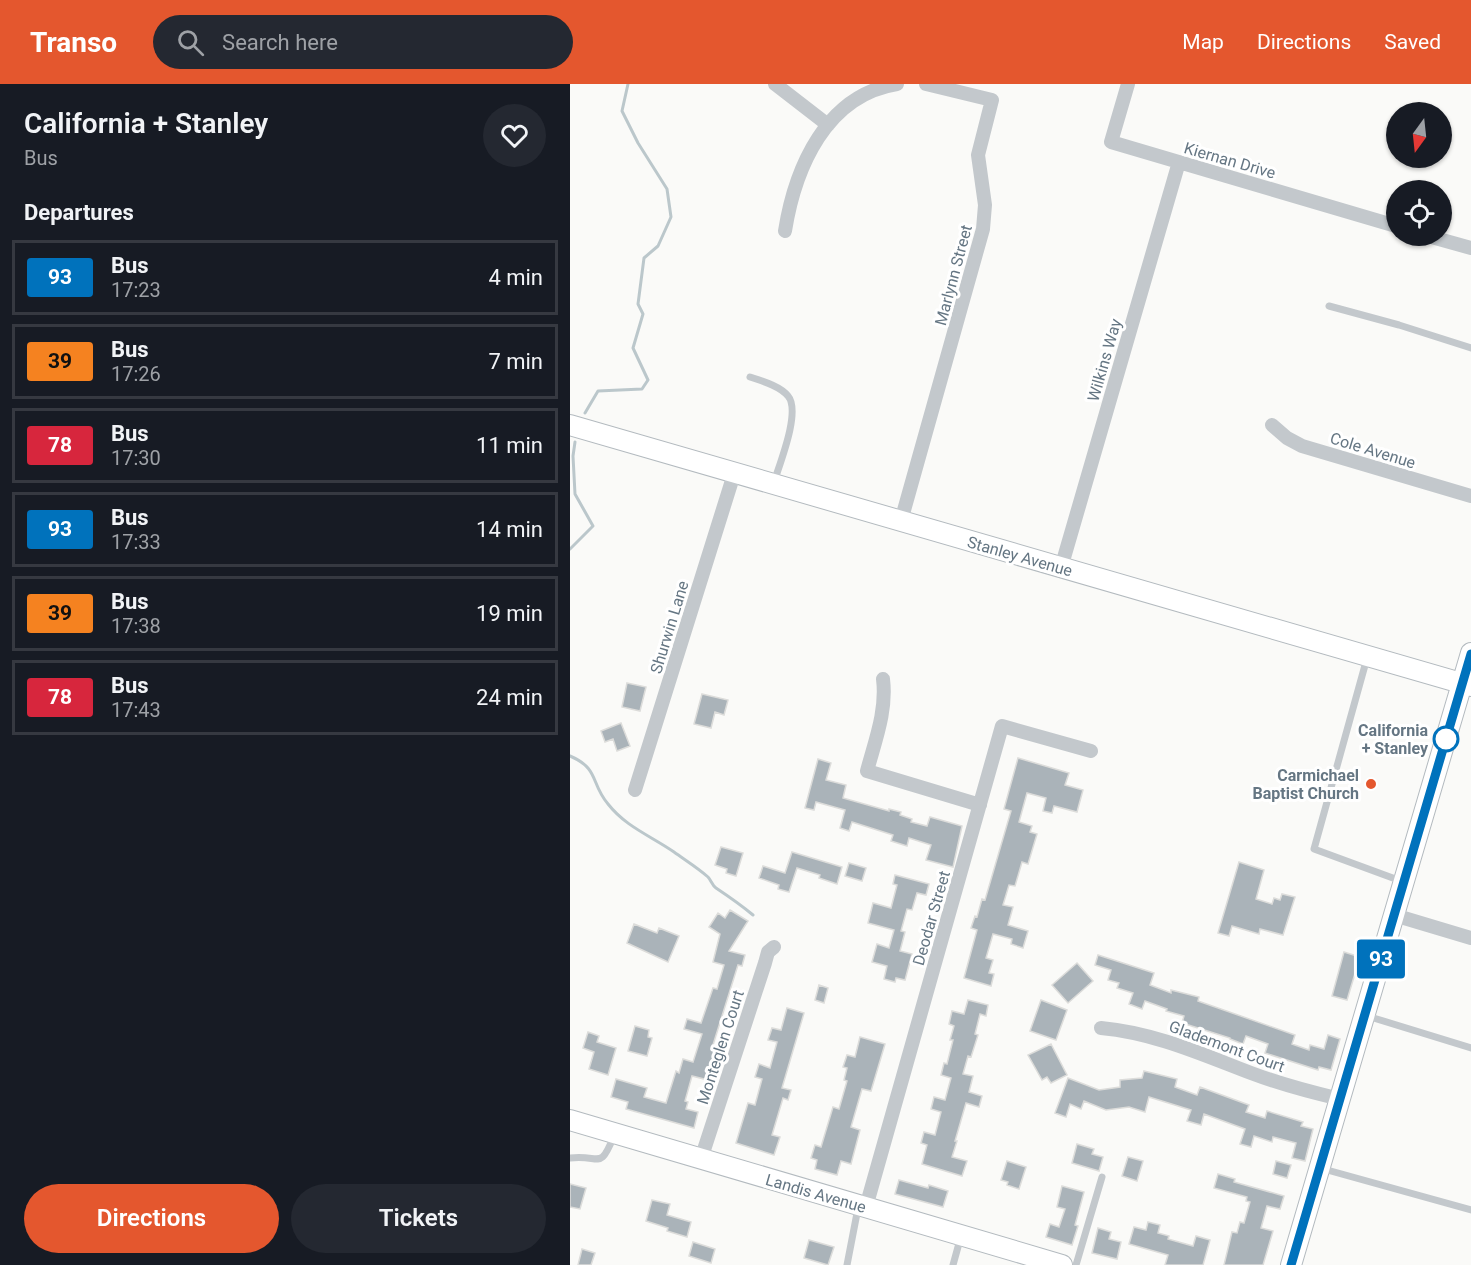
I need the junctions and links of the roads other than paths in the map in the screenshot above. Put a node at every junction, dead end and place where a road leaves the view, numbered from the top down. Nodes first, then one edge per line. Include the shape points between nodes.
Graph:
1 (775, 84) edge
2 (897, 84) edge
3 (926, 84) edge
4 (1128, 84) edge
5 (828, 125) junction
6 (1179, 162) junction
7 (1386, 223) edge
8 (785, 231) dead end
9 (1452, 243) edge
10 (1471, 248) edge
11 (1329, 306) dead end
12 (1471, 348) edge
13 (750, 377) dead end
14 (570, 425) edge
15 (1272, 425) dead end
16 (734, 474) junction
17 (773, 484) junction
18 (1471, 496) edge
19 (901, 521) junction
20 (1061, 568) junction
21 (1471, 653) edge
22 (1368, 655) junction
23 (883, 679) dead end
24 (1467, 684) edge
25 (1091, 751) dead end
26 (635, 790) dead end
27 (980, 804) junction
28 (1404, 882) junction
29 (1394, 915) junction
30 (1471, 938) edge
31 (774, 947) dead end
32 (1365, 1015) junction
33 (1101, 1029) dead end
34 (1471, 1048) edge
35 (1340, 1099) junction
36 (570, 1120) edge
37 (615, 1133) junction
38 (570, 1158) edge
39 (701, 1159) junction
40 (1320, 1167) junction
41 (1102, 1177) dead end
42 (862, 1206) junction
43 (1471, 1210) edge
44 (961, 1235) junction
45 (847, 1265) edge
46 (953, 1265) edge
47 (1062, 1265) edge
48 (1076, 1265) edge
49 (1291, 1265) edge

1 - 5 street
2 - 5 street via 861,96
3 - 19 street, Marlynn Street via 992,100 978,156 986,213
4 - 6 street, Kiernan Drive via 1111,142
5 - 8 street via 801,169
6 - 7 street, Kiernan Drive
6 - 20 street, Wilkins Way
9 - 10 street
11 - 12 lane
13 - 17 lane via 788,395 793,404 792,422
14 - 16 street, Stanley Avenue
15 - 18 street, Cole Avenue via 1302,446
16 - 17 street, Stanley Avenue
16 - 26 street, Shurwin Lane
17 - 19 street, Stanley Avenue
19 - 20 street, Stanley Avenue
20 - 22 street, Stanley Avenue
21 - 24 street
22 - 24 street, Stanley Avenue
22 - 28 lane via 1314,849
23 - 27 street via 883,711 867,771
24 - 28 street
25 - 27 street, Deodar Street via 1002,726
27 - 42 street, Deodar Street
28 - 29 street
29 - 30 street
29 - 32 street
31 - 39 street, Monteglen Court via 768,952
32 - 34 lane
32 - 35 street
33 - 35 street, Glademont Court via 1162,1040 1284,1084
35 - 40 street
36 - 37 street, Landis Avenue
37 - 38 lane via 605,1156 599,1160
37 - 39 street, Landis Avenue
39 - 42 street, Landis Avenue
40 - 43 lane
40 - 49 street
41 - 48 lane
42 - 44 street, Landis Avenue
42 - 45 lane via 852,1233
44 - 46 lane
44 - 47 street, Landis Avenue via 1017,1256

